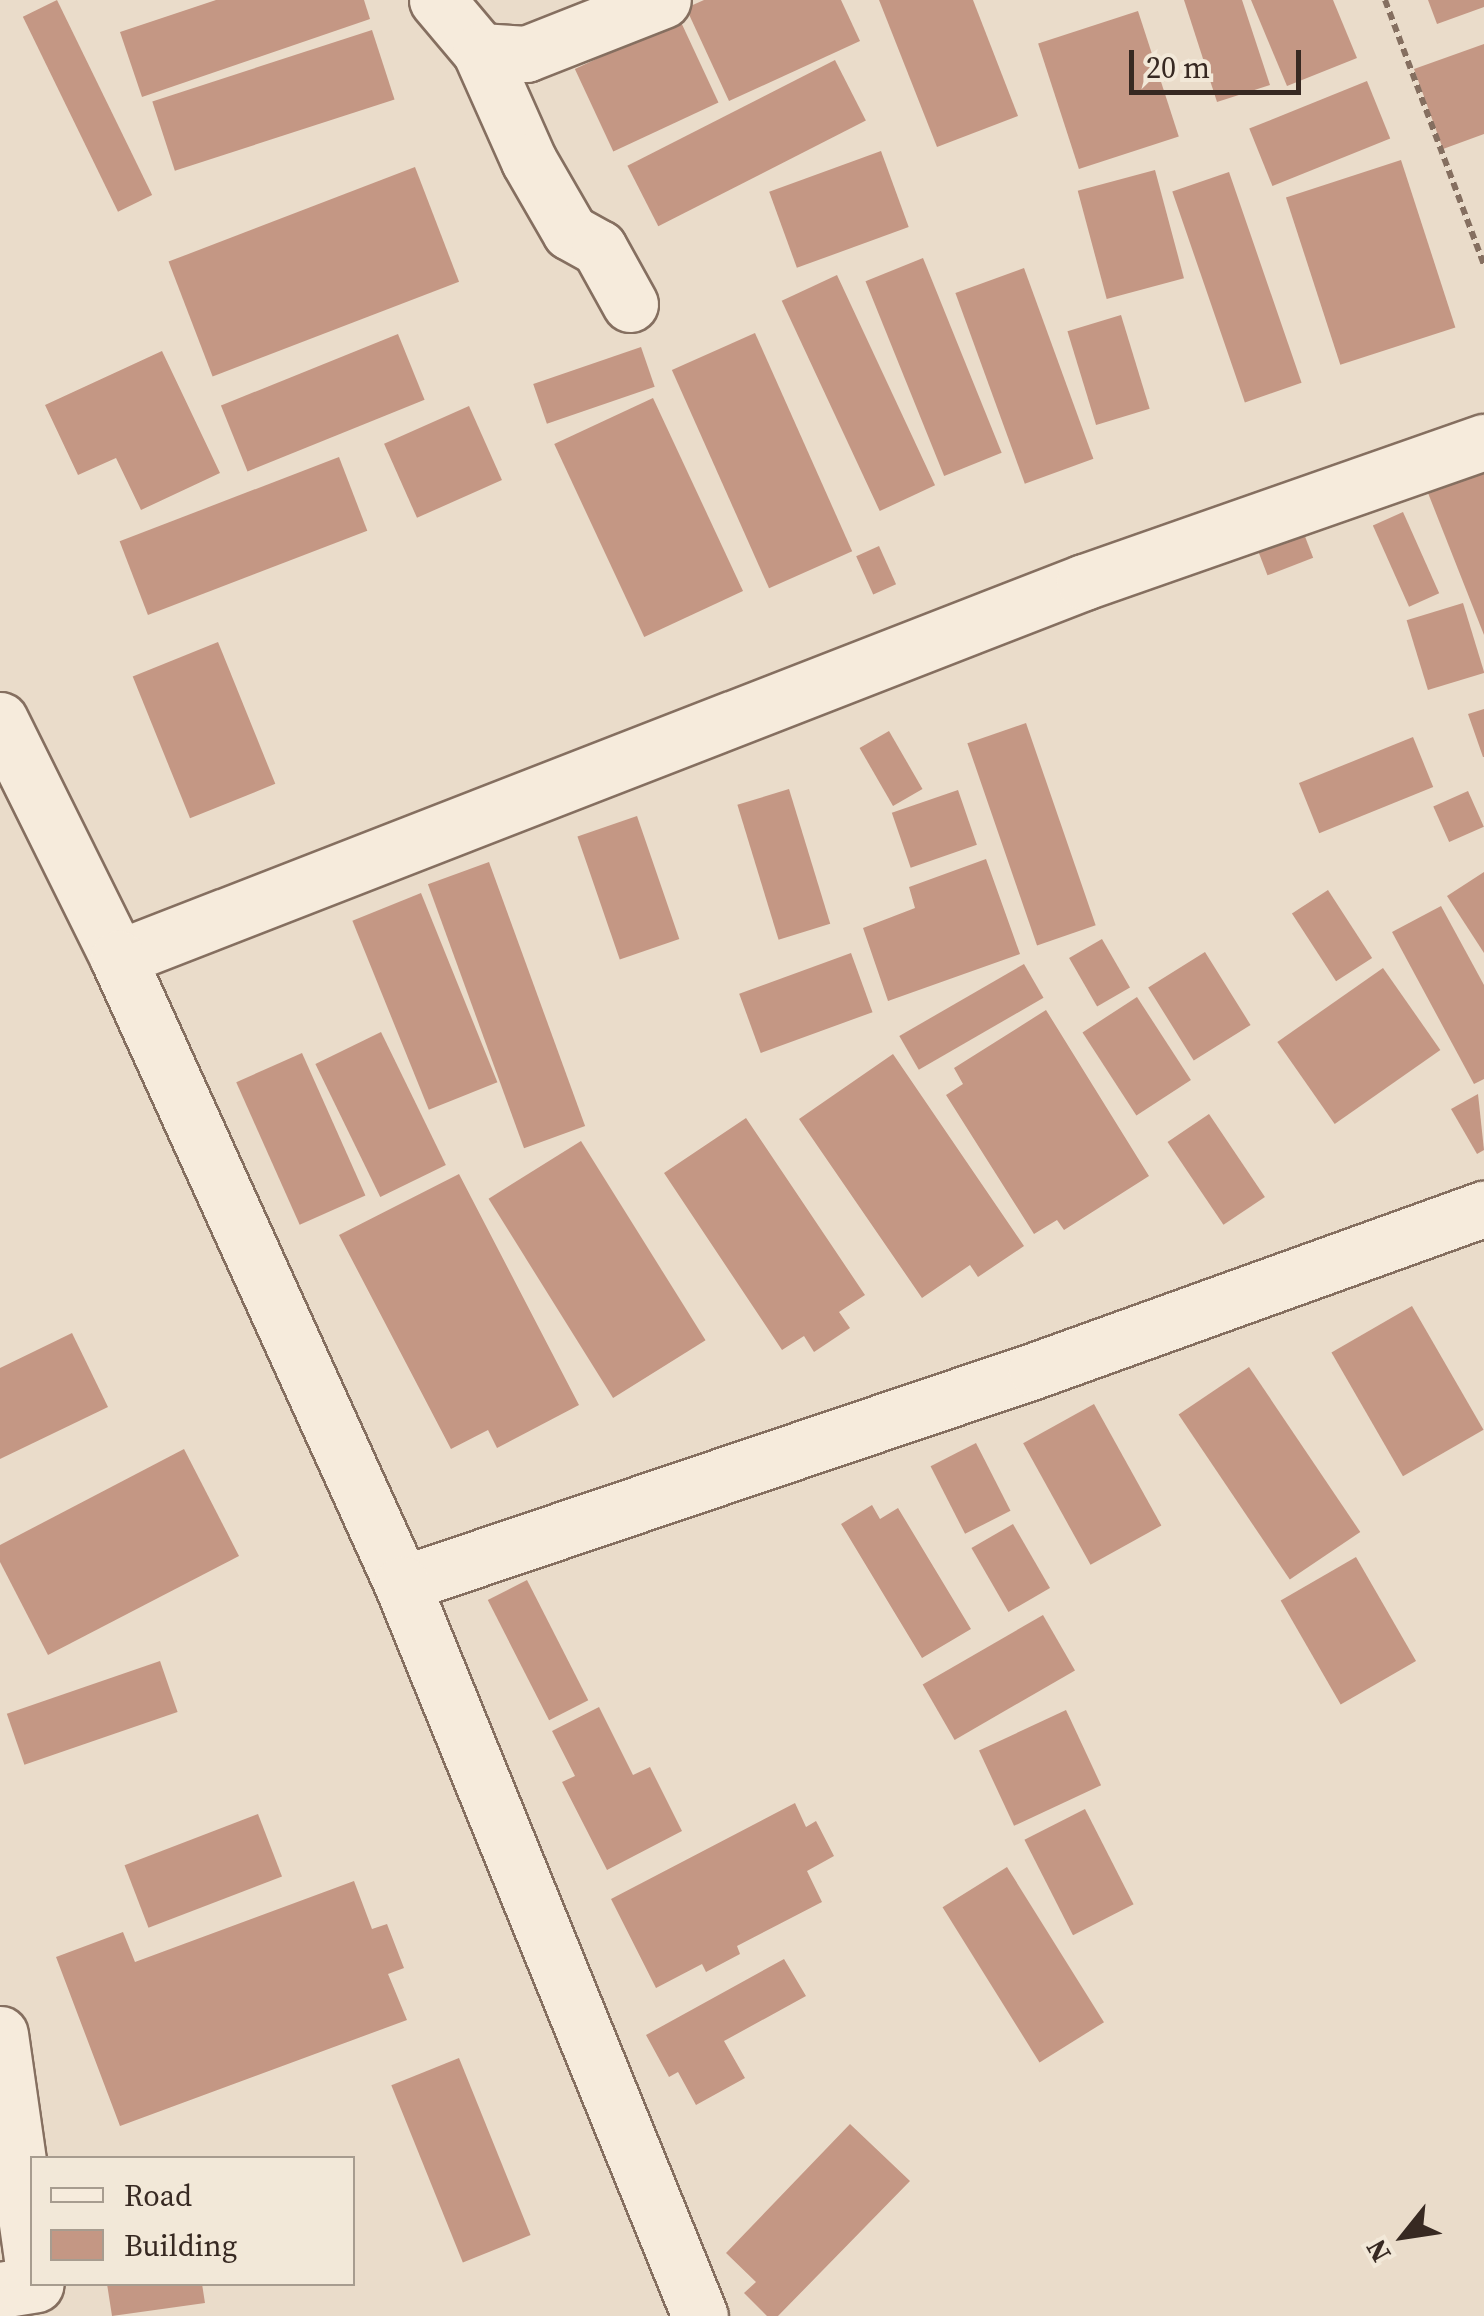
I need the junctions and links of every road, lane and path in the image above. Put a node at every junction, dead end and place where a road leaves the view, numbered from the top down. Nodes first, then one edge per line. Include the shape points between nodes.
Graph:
1 (437, 0) edge
2 (663, 0) edge
3 (1385, 0) edge
4 (480, 50) junction
5 (1484, 266) edge
6 (630, 304) dead end
7 (1484, 442) edge
8 (0, 720) edge
9 (0, 795) edge
10 (118, 958) junction
11 (1484, 1209) edge
12 (402, 1584) junction
13 (0, 2034) edge
14 (30, 2246) edge
15 (30, 2285) edge
16 (36, 2286) edge
17 (0, 2290) edge
18 (42, 2316) edge
19 (664, 2316) edge
20 (700, 2316) edge

1 - 4 street via 449,22
2 - 4 street via 526,54
3 - 5 path
4 - 6 street via 529,161 570,232 599,248
7 - 10 street via 1084,582
8 - 10 street
9 - 19 street via 90,976 369,1605
10 - 12 street
11 - 12 street via 1036,1370
12 - 20 street
13 - 14 street
15 - 17 street
16 - 18 street

